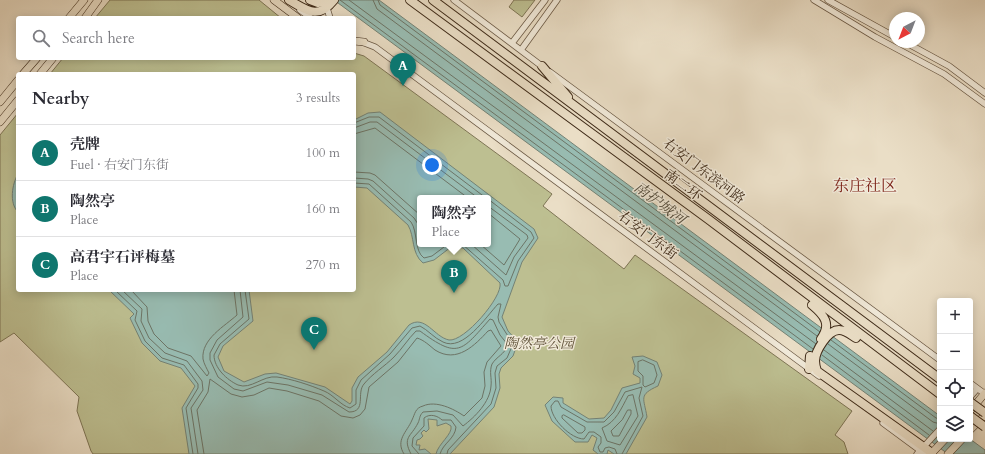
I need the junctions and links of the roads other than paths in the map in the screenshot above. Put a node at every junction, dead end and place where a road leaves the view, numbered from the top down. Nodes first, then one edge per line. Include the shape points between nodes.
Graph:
1 (84, 0) edge
2 (98, 0) edge
3 (274, 0) edge
4 (288, 0) edge
5 (410, 0) edge
6 (433, 0) edge
7 (454, 0) edge
8 (545, 0) edge
9 (557, 0) edge
10 (814, 0) edge
11 (828, 0) edge
12 (312, 1) edge
13 (329, 3) edge
14 (71, 16) edge
15 (86, 16) edge
16 (295, 16) edge
17 (308, 16) edge
18 (330, 16) edge
19 (889, 33) edge
20 (356, 40) edge
21 (364, 42) joint
22 (512, 43) junction
23 (916, 48) edge
24 (521, 50) junction
25 (35, 60) edge
26 (51, 60) edge
27 (542, 66) junction
28 (25, 72) edge
29 (42, 72) edge
30 (16, 82) edge
31 (985, 92) edge
32 (0, 102) edge
33 (16, 102) edge
34 (985, 104) edge
35 (578, 108) junction
36 (0, 122) edge
37 (783, 276) junction
38 (882, 351) junction
39 (937, 358) edge
40 (812, 359) junction
41 (809, 369) junction
42 (937, 377) edge
43 (973, 386) edge
44 (977, 389) junction
45 (937, 392) edge
46 (973, 394) edge
47 (985, 394) edge
48 (973, 404) edge
49 (973, 408) edge
50 (985, 414) edge
51 (973, 418) edge
52 (973, 427) edge
53 (985, 428) edge
54 (937, 434) edge
55 (940, 442) edge
56 (959, 442) edge
57 (927, 450) edge
58 (948, 454) edge

1 - 14 main road
2 - 15 main road
3 - 16 main road
4 - 13 highway via 312,12 322,12
4 - 17 street
5 - 37 highway, 南二环
6 - 35 highway, 南二环
7 - 22 street, 右安门东滨河路
8 - 22 street
9 - 24 street
10 - 34 street via 944,74
11 - 19 street
12 - 13 highway
13 - 18 street
20 - 21 main road
21 - 41 street, 右安门东街 via 375,47
22 - 24 street, 右安门东滨河路
23 - 31 street via 949,66
24 - 27 street, 右安门东滨河路
25 - 28 main road
26 - 29 main road
27 - 35 highway
27 - 39 street, 右安门东滨河路
30 - 32 main road
33 - 36 main road
35 - 42 highway, 南二环
37 - 38 highway, 南二环
37 - 40 highway via 793,290 825,317 825,334 814,348
38 - 40 highway via 872,349 846,331 835,331
38 - 45 highway, 南二环
40 - 41 highway
40 - 57 highway via 817,371
41 - 57 street, 右安门东街
43 - 44 street
44 - 46 street
44 - 47 street
47 - 49 main road
48 - 50 highway, bridge
50 - 52 main road
51 - 53 highway, bridge
54 - 57 street
55 - 57 main road
56 - 58 main road

